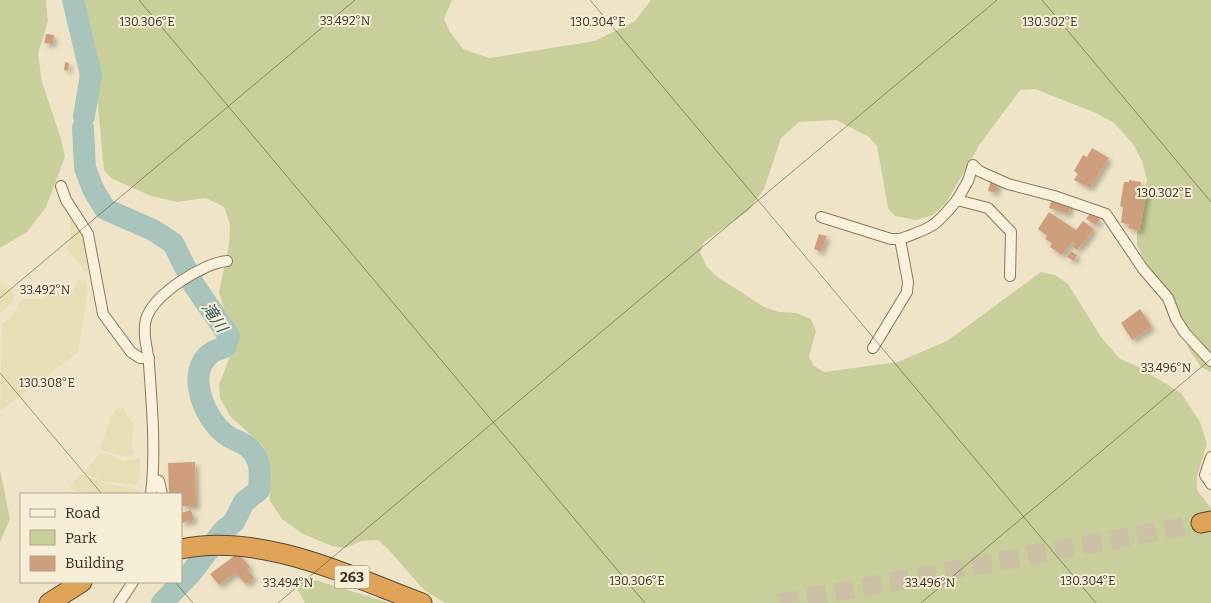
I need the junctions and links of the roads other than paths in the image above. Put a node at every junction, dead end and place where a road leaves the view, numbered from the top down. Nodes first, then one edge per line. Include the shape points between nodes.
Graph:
1 (61, 186) dead end
2 (957, 200) junction
3 (821, 217) dead end
4 (900, 239) junction
5 (227, 261) dead end
6 (1010, 276) dead end
7 (873, 348) dead end
8 (149, 358) junction
9 (1211, 361) edge
10 (1211, 457) edge
11 (153, 479) junction
12 (1211, 484) edge
13 (151, 493) edge
14 (162, 493) edge
15 (182, 548) edge
16 (80, 583) edge
17 (132, 583) edge
18 (49, 603) edge
19 (118, 603) edge
20 (422, 603) edge

1 - 8 street via 66,200 88,234 103,314 131,352 140,358
2 - 4 street via 928,230
2 - 6 street via 988,208 1011,232
2 - 9 street via 974,165 979,171 1008,184 1106,214 1168,298 1185,333
3 - 4 street
4 - 7 street via 907,292
5 - 8 street via 215,262 197,271 160,299 147,317 144,332
8 - 11 street
10 - 12 street via 1205,475
11 - 13 street
11 - 14 street via 159,481
15 - 20 highway, 263 via 247,546 280,553
16 - 18 highway
17 - 19 street

